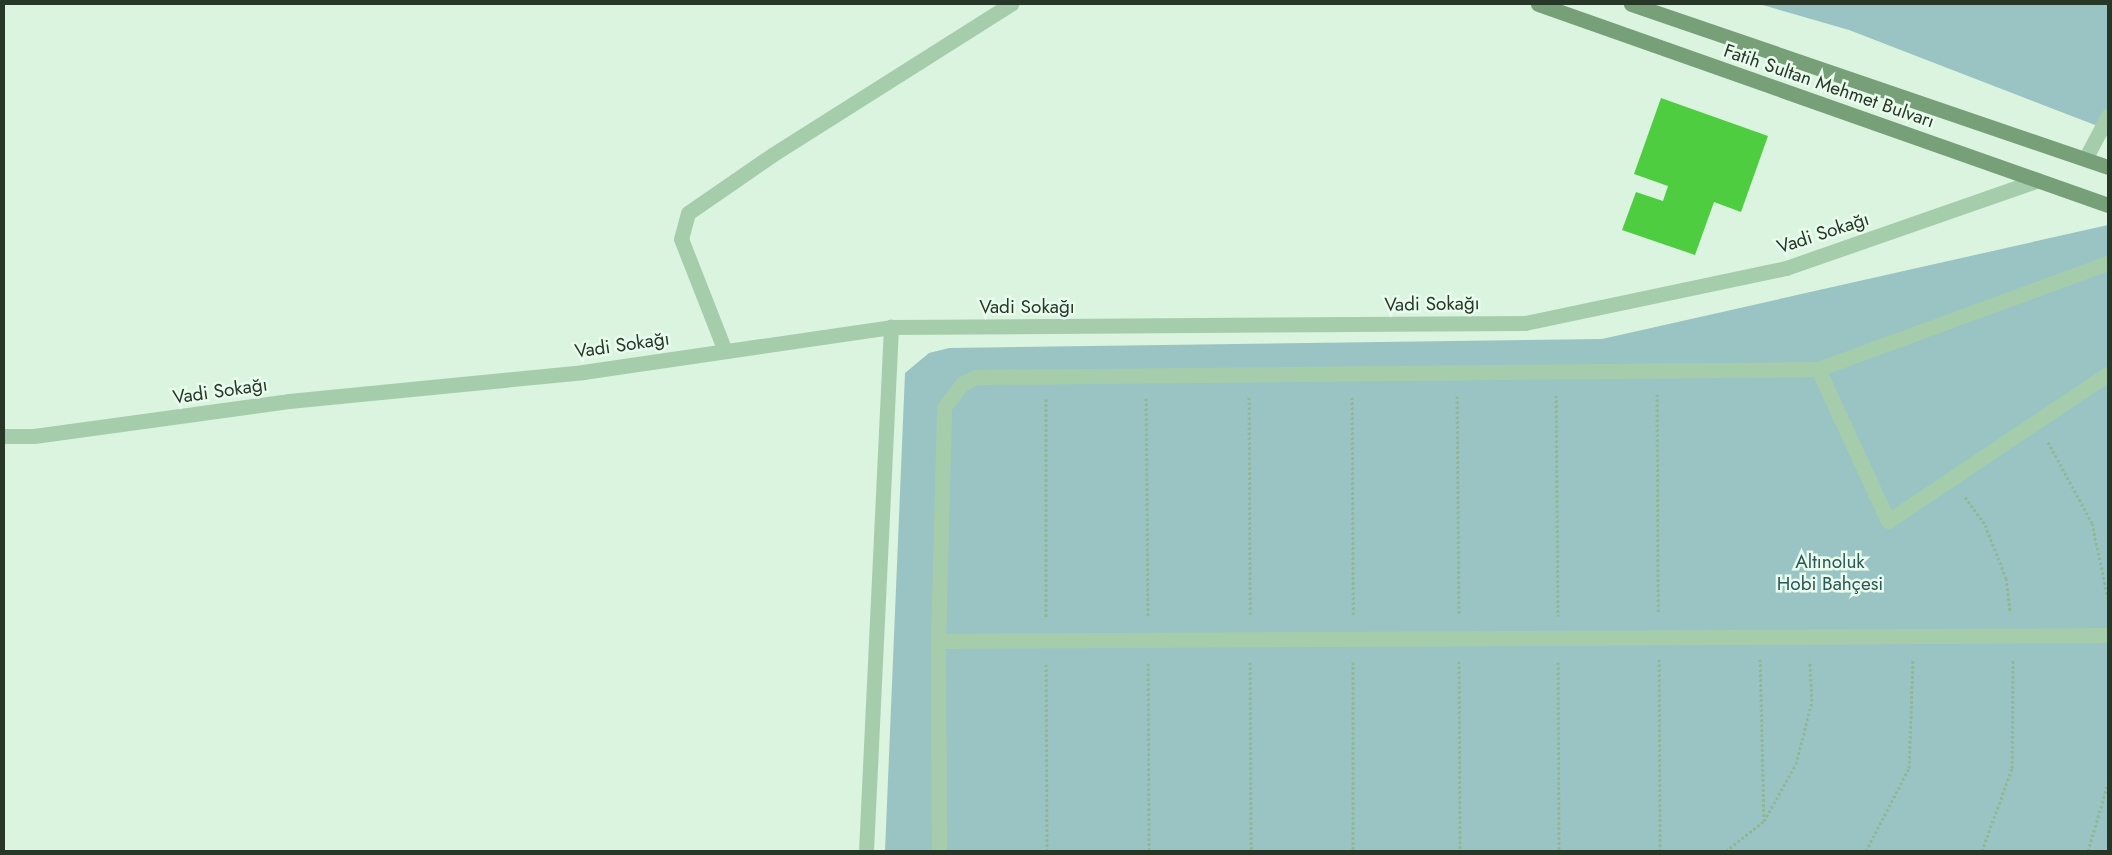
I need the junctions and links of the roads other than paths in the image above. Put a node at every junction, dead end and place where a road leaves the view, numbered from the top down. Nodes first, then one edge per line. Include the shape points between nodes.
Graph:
1 (1011, 4) edge
2 (1538, 4) edge
3 (1631, 4) edge
4 (2108, 116) edge
5 (2085, 159) junction
6 (2108, 167) edge
7 (2038, 180) junction
8 (2108, 205) edge
9 (2108, 263) edge
10 (891, 327) junction
11 (725, 351) junction
12 (1818, 369) junction
13 (2108, 374) edge
14 (4, 436) edge
15 (2108, 635) edge
16 (938, 640) junction
17 (866, 851) edge
18 (939, 851) edge

1 - 11 street via 688,213 681,239
2 - 7 main road, Fatih Sultan Mehmet Bulvarı
3 - 5 main road, Fatih Sultan Mehmet Bulvarı
4 - 5 street
5 - 6 main road, Fatih Sultan Mehmet Bulvarı
7 - 8 main road, Fatih Sultan Mehmet Bulvarı
7 - 10 street, Vadi Sokağı via 1786,268 1525,323
9 - 12 street
10 - 11 street, Vadi Sokağı
10 - 17 street
11 - 14 street, Vadi Sokağı via 583,372 289,401 34,436
12 - 13 street via 1888,521
12 - 16 street via 976,377 963,383 944,407
15 - 16 street
16 - 18 street

